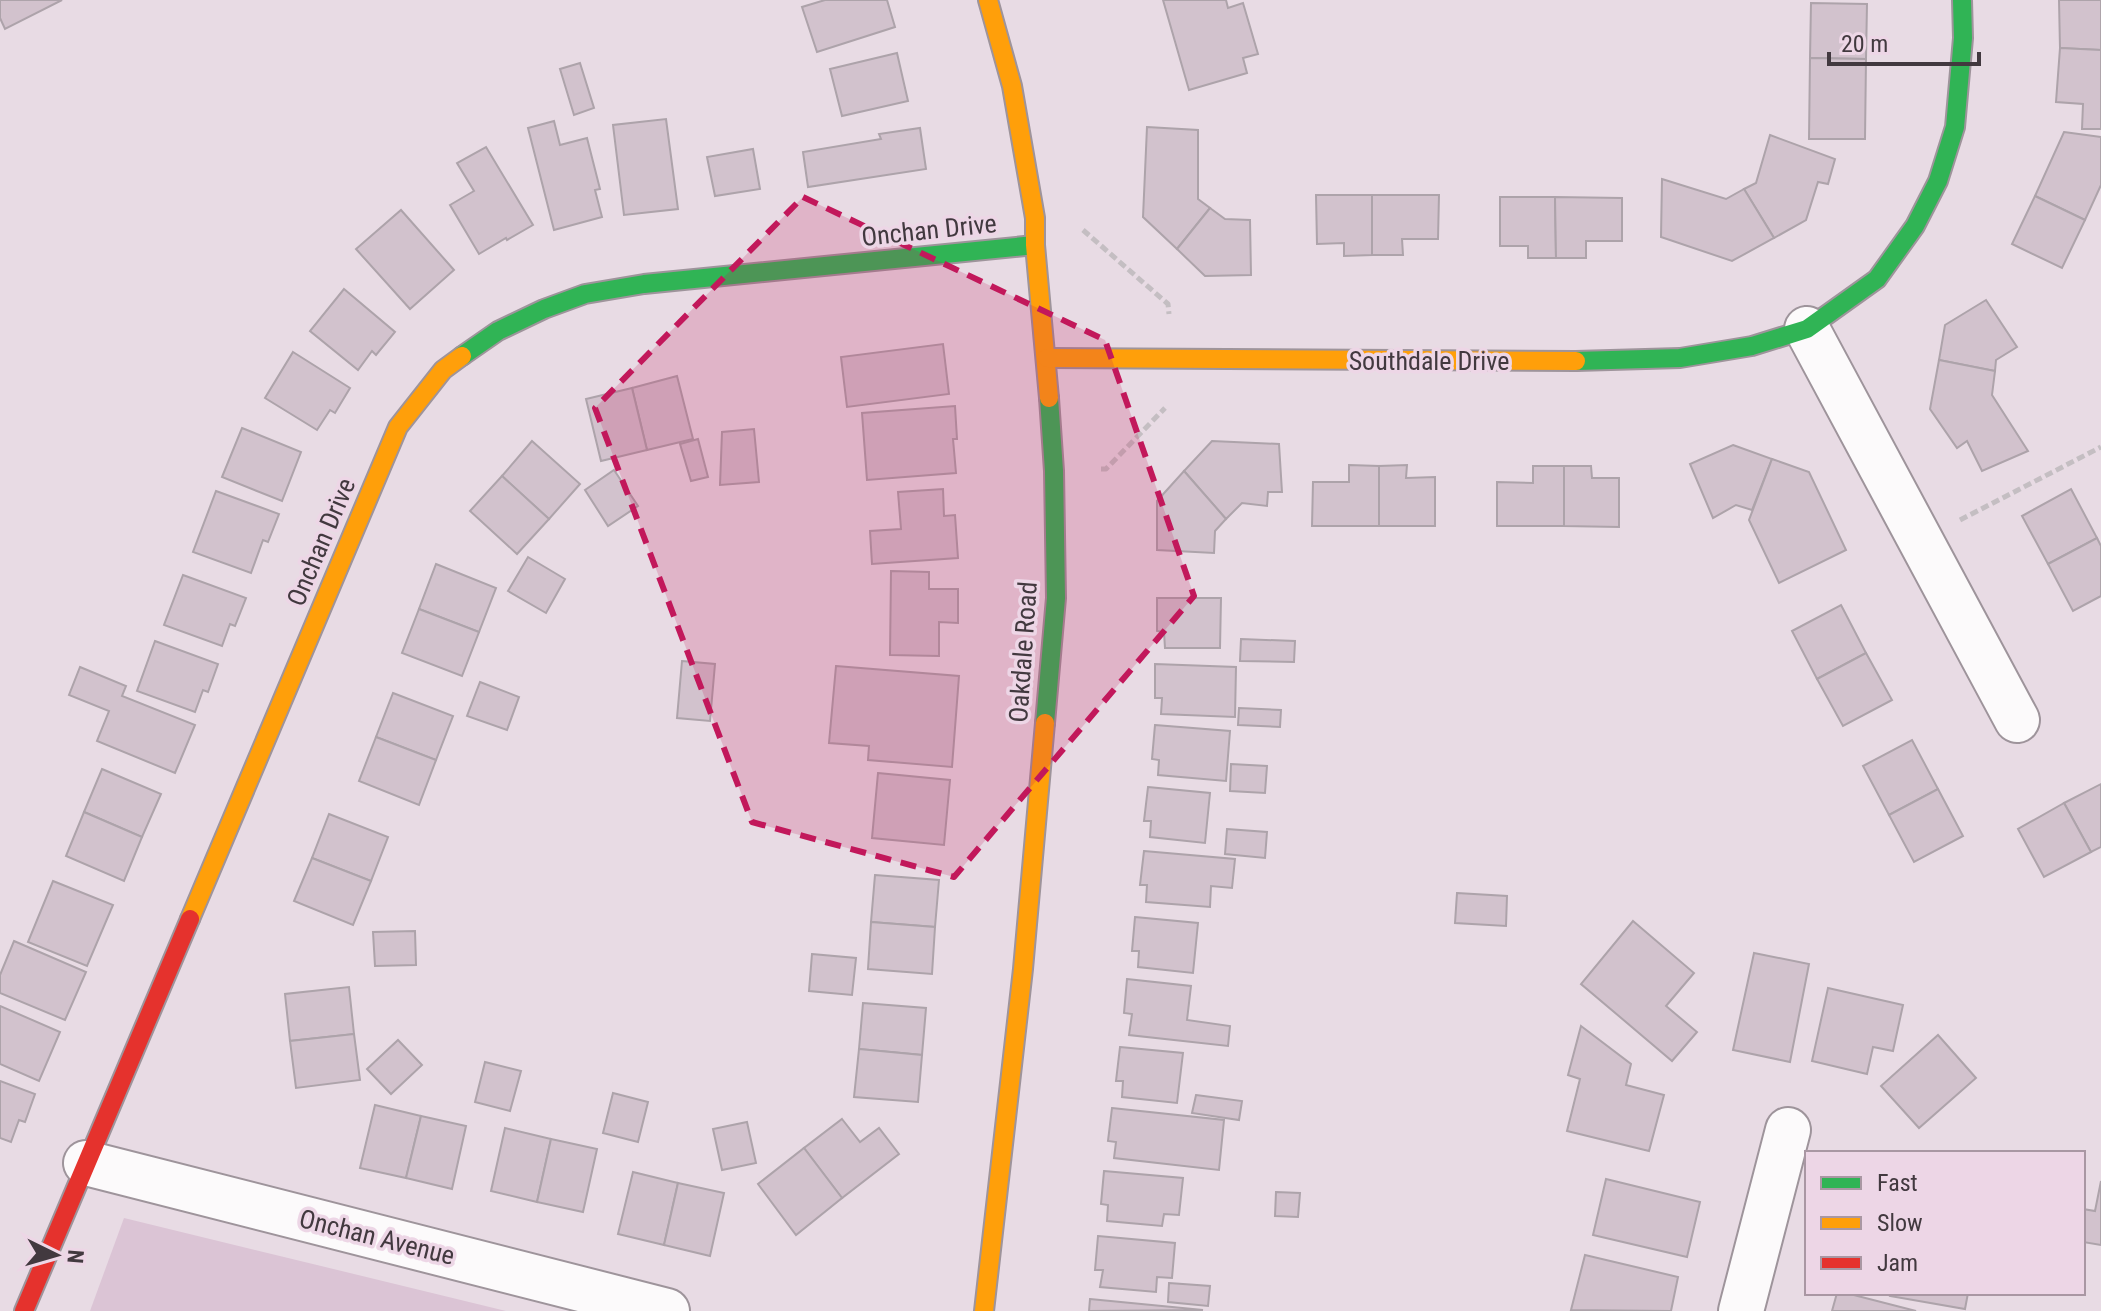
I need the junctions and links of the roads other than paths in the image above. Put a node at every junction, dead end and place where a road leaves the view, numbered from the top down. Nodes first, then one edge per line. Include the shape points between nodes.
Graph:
1 (988, 0) edge
2 (1962, 0) edge
3 (1035, 245) junction
4 (1807, 329) junction
5 (1047, 358) junction
6 (2017, 720) dead end
7 (1788, 1130) dead end
8 (86, 1163) junction
9 (1790, 1190) edge
10 (24, 1311) edge
11 (667, 1311) edge
12 (984, 1311) edge
13 (1741, 1311) edge

1 - 3 street, Oakdale Road via 1012,86
2 - 4 street, Southdale Drive via 1955,127 1938,181 1915,226 1877,279
3 - 5 street, Oakdale Road
3 - 8 street, Onchan Drive via 585,294 498,331 443,370 398,427
4 - 5 street, Southdale Drive via 1752,346 1665,359
4 - 6 street
5 - 12 street, Oakdale Road via 1056,598 1023,969
7 - 9 street
8 - 10 street, Onchan Drive
8 - 11 street, Onchan Avenue
9 - 13 street

